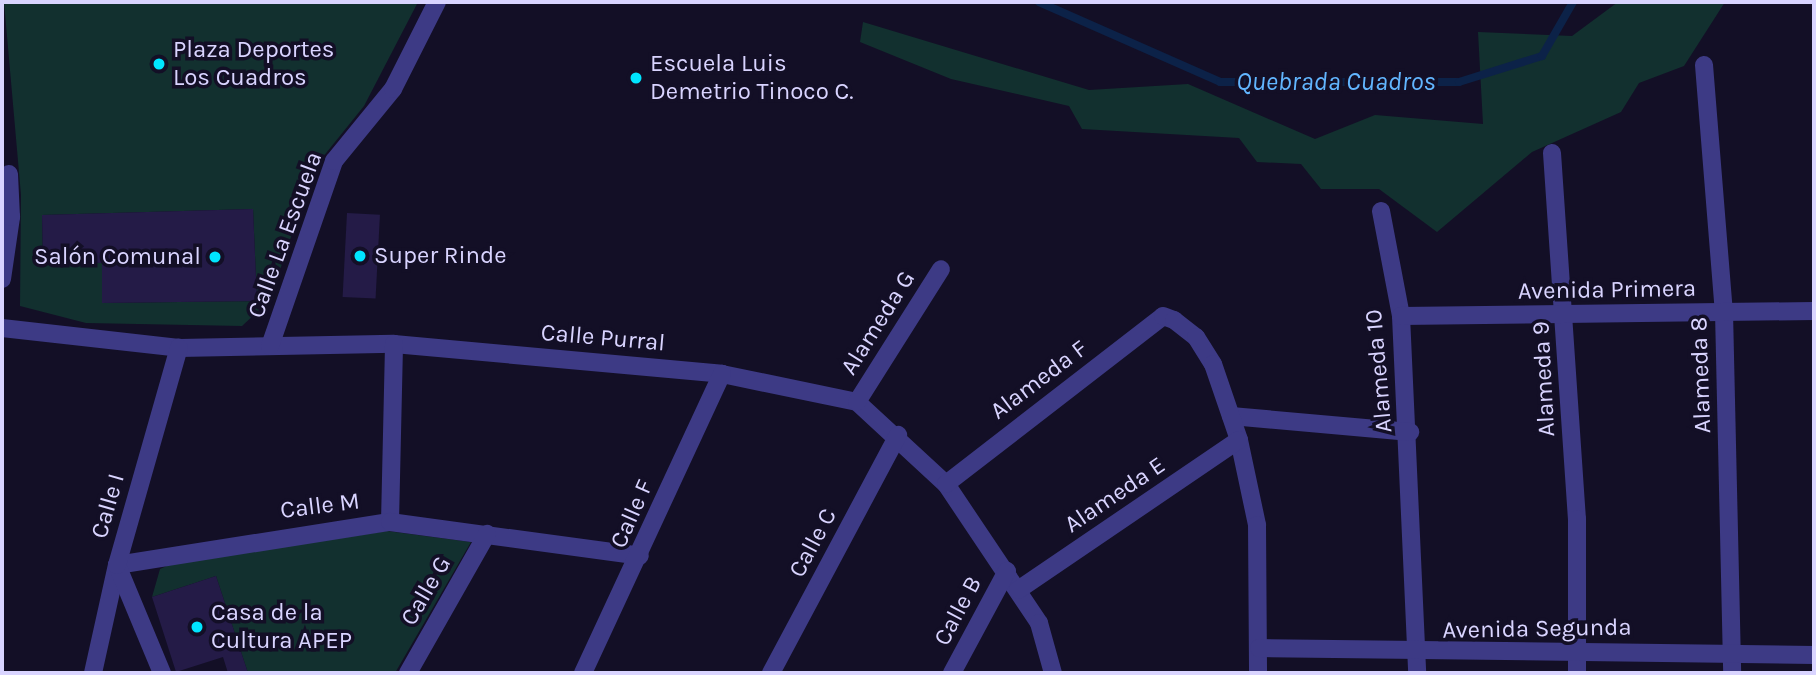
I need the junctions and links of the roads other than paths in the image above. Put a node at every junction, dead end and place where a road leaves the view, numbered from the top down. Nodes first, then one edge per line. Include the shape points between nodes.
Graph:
1 (437, 2) edge
2 (1703, 65) dead end
3 (1552, 153) dead end
4 (9, 174) dead end
5 (1381, 211) dead end
6 (941, 269) dead end
7 (2, 279) edge
8 (1814, 311) edge
9 (1724, 312) junction
10 (1565, 315) junction
11 (1401, 316) junction
12 (2, 328) edge
13 (394, 344) junction
14 (270, 346) junction
15 (179, 348) junction
16 (722, 374) junction
17 (857, 402) junction
18 (1231, 416) junction
19 (1410, 432) junction
20 (898, 435) junction
21 (1239, 440) junction
22 (946, 484) junction
23 (390, 522) junction
24 (487, 534) junction
25 (640, 556) junction
26 (117, 565) junction
27 (1007, 571) junction
28 (1018, 590) junction
29 (1259, 648) junction
30 (1732, 651) junction
31 (1577, 653) junction
32 (1417, 654) junction
33 (1814, 655) edge
34 (93, 673) edge
35 (162, 673) edge
36 (408, 673) edge
37 (583, 673) edge
38 (771, 673) edge
39 (952, 673) edge
40 (1053, 673) edge
41 (1258, 673) edge
42 (1417, 673) edge
43 (1577, 673) edge
44 (1732, 673) edge

1 - 14 street, Calle La Escuela via 393,89 334,161
2 - 9 street, Alameda 8
3 - 10 street, Alameda 9
4 - 7 street via 11,217
5 - 11 street, Alameda 10
6 - 17 street, Alameda G
8 - 9 street, Avenida Primera
9 - 10 street, Avenida Primera
9 - 30 street, Alameda 8
10 - 11 street, Avenida Primera
10 - 31 street, Alameda 9 via 1577,519
11 - 19 street, Alameda 10
12 - 15 street, Calle Purral
13 - 14 street, Calle Purral
13 - 16 street, Calle Purral
13 - 23 street
14 - 15 street, Calle Purral
15 - 26 street, Calle I
16 - 17 street, Calle Purral
16 - 25 street, Calle F
17 - 20 street, Calle Purral
18 - 19 street
18 - 21 street
18 - 22 street, Alameda F via 1196,337 1163,316
19 - 32 street, Alameda 10
20 - 22 street, Calle Purral
20 - 38 street, Calle C
21 - 28 street, Alameda E
21 - 29 street via 1257,525
22 - 27 street, Calle Purral
23 - 24 street, Calle M
23 - 26 street, Calle M
24 - 25 street, Calle M
24 - 36 street, Calle G
25 - 37 street, Calle F
26 - 34 street
26 - 35 street, Calle I
27 - 28 street, Calle Purral
27 - 39 street, Calle B
28 - 40 street, Calle Purral via 1039,623
29 - 32 street, Avenida Segunda
29 - 41 street
30 - 31 street, Avenida Segunda
30 - 33 street, Avenida Segunda
30 - 44 street, Alameda 8
31 - 32 street, Avenida Segunda
31 - 43 street, Alameda 9
32 - 42 street, Alameda 10

